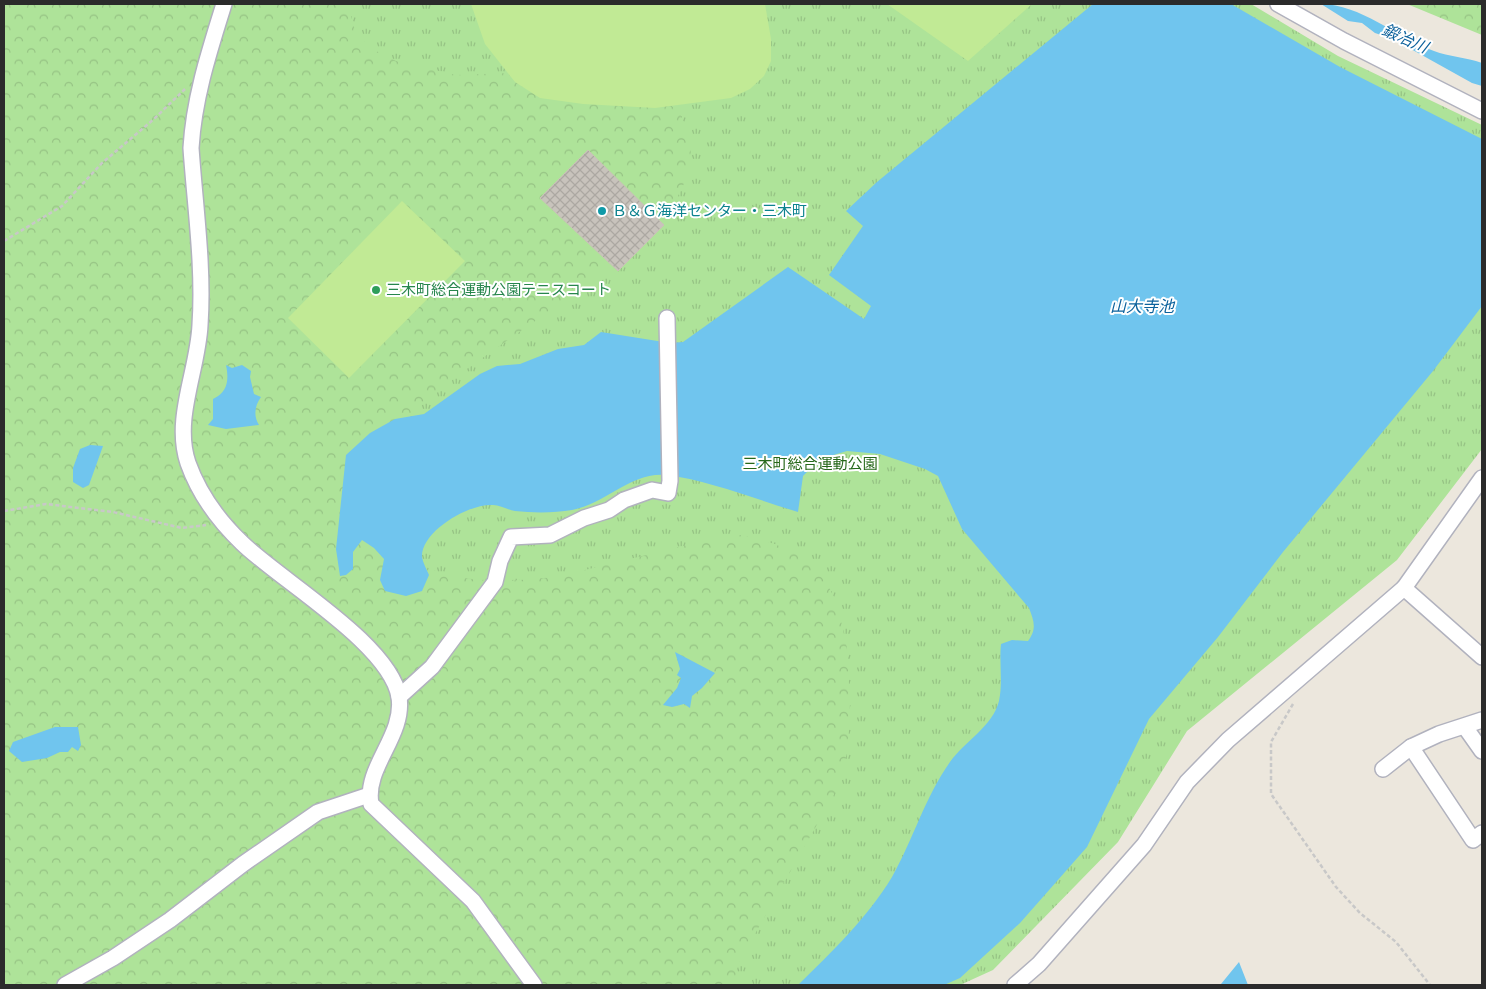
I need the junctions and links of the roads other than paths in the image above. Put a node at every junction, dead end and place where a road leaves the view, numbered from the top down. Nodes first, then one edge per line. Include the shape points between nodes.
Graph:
1 (224, 4) edge
2 (1278, 4) edge
3 (1482, 111) edge
4 (667, 318) dead end
5 (1482, 478) edge
6 (1404, 588) junction
7 (1482, 657) edge
8 (399, 697) junction
9 (1482, 720) edge
10 (1465, 727) junction
11 (1411, 747) junction
12 (1482, 751) edge
13 (1383, 769) dead end
14 (369, 795) junction
15 (1482, 834) edge
16 (65, 985) edge
17 (534, 985) edge
18 (1015, 985) edge

1 - 8 street via 202,72 192,124 201,295 200,326 184,416 187,460 197,485 224,524 243,544 368,646 390,677
2 - 3 street
4 - 8 street via 668,493 652,490 550,535 511,537 495,582 432,667
5 - 6 street
6 - 7 street
6 - 18 street via 1228,740 1187,782 1144,845 1039,964
8 - 14 street via 397,725 370,785
9 - 10 street
10 - 11 street
10 - 12 street
11 - 13 street
11 - 15 street via 1473,840
14 - 16 street via 318,812 170,920
14 - 17 street via 372,804 473,901

